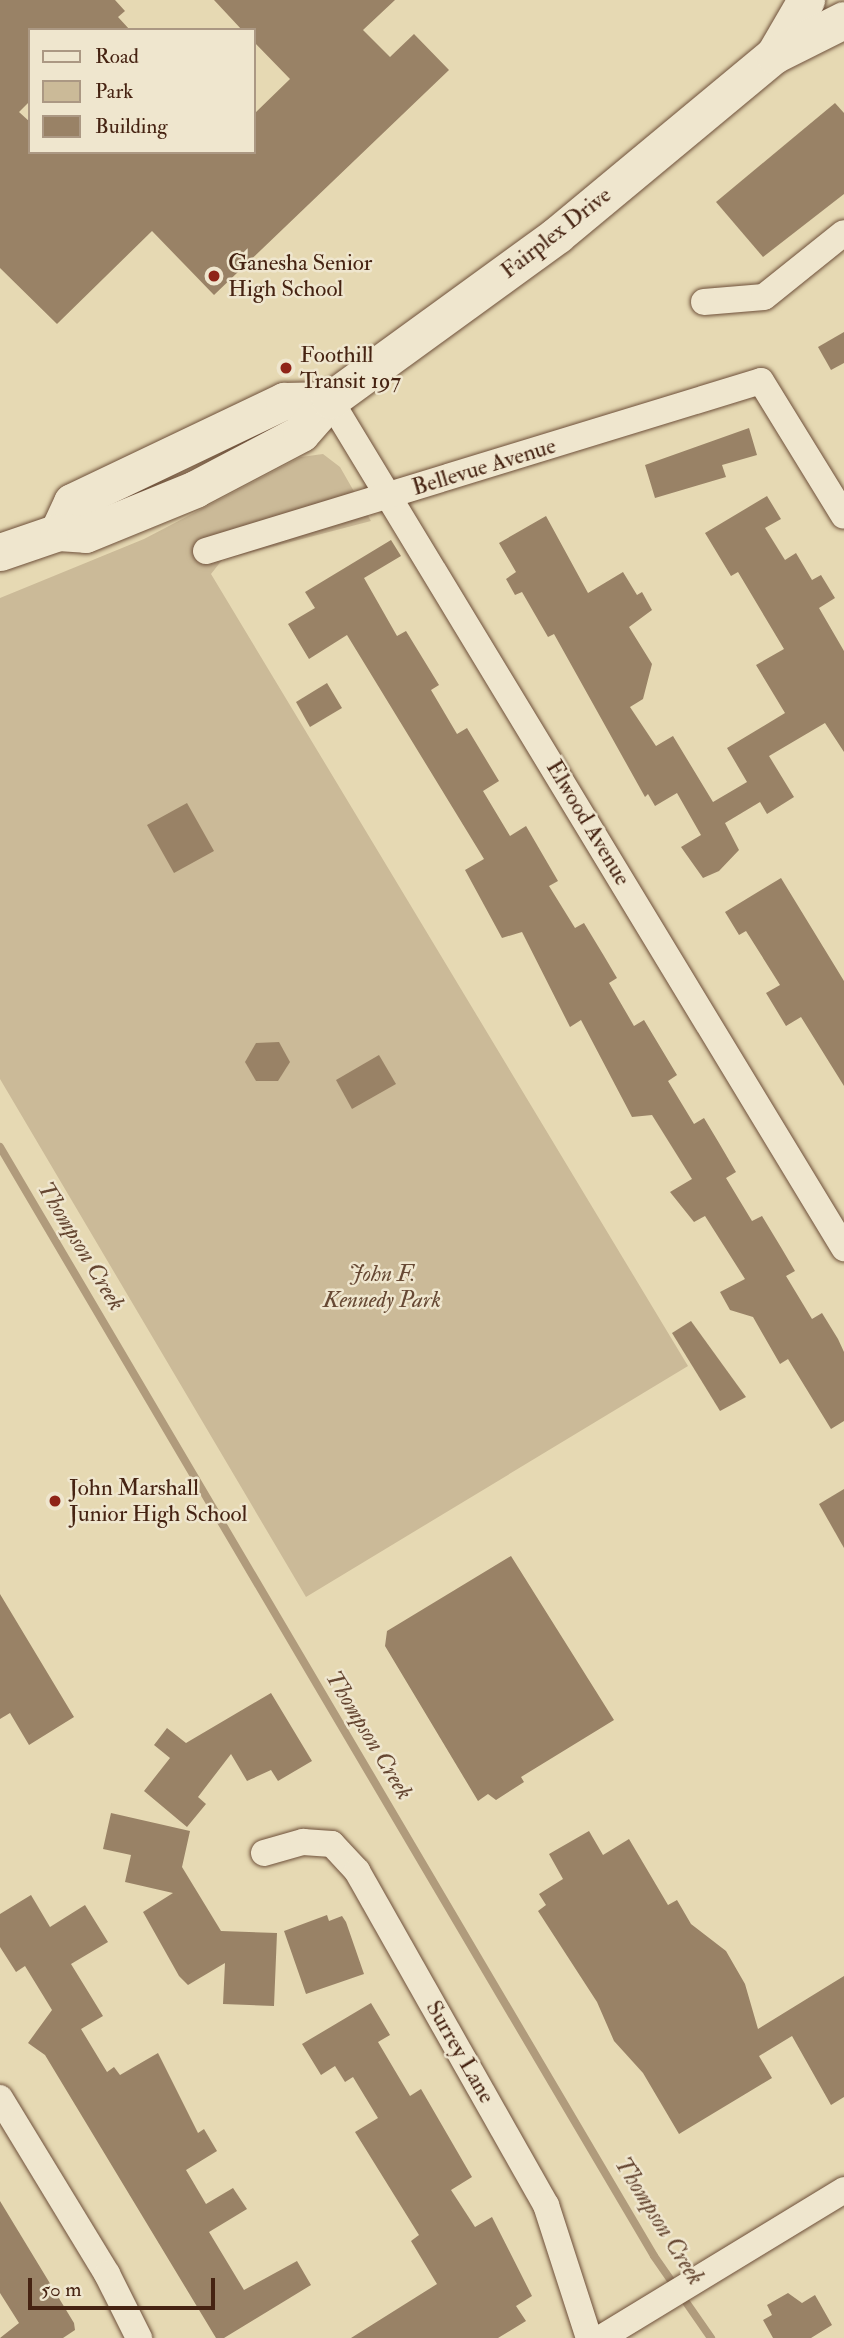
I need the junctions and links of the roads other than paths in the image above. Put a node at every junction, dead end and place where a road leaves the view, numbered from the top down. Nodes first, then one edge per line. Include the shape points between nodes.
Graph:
1 (806, 0) edge
2 (844, 20) edge
3 (774, 55) junction
4 (844, 233) edge
5 (704, 302) dead end
6 (330, 400) junction
7 (391, 496) junction
8 (844, 516) edge
9 (206, 551) dead end
10 (0, 552) edge
11 (844, 1248) edge
12 (264, 1853) dead end
13 (0, 2098) edge
14 (844, 2190) edge
15 (139, 2338) edge
16 (589, 2338) edge
17 (601, 2338) edge

1 - 3 main road, Fairplex Drive
2 - 3 main road, Fairplex Drive
3 - 6 main road, Fairplex Drive via 556,235
4 - 5 street via 764,297
6 - 7 street, Elwood Avenue
6 - 10 main road, Fairplex Drive via 301,433 195,489 85,534 58,532
7 - 8 street, Bellevue Avenue via 761,381
7 - 9 street, Bellevue Avenue
7 - 11 street, Elwood Avenue
12 - 16 street, Surrey Lane via 303,1842 332,1844 357,1871 546,2205
13 - 15 street via 107,2274
14 - 17 street

